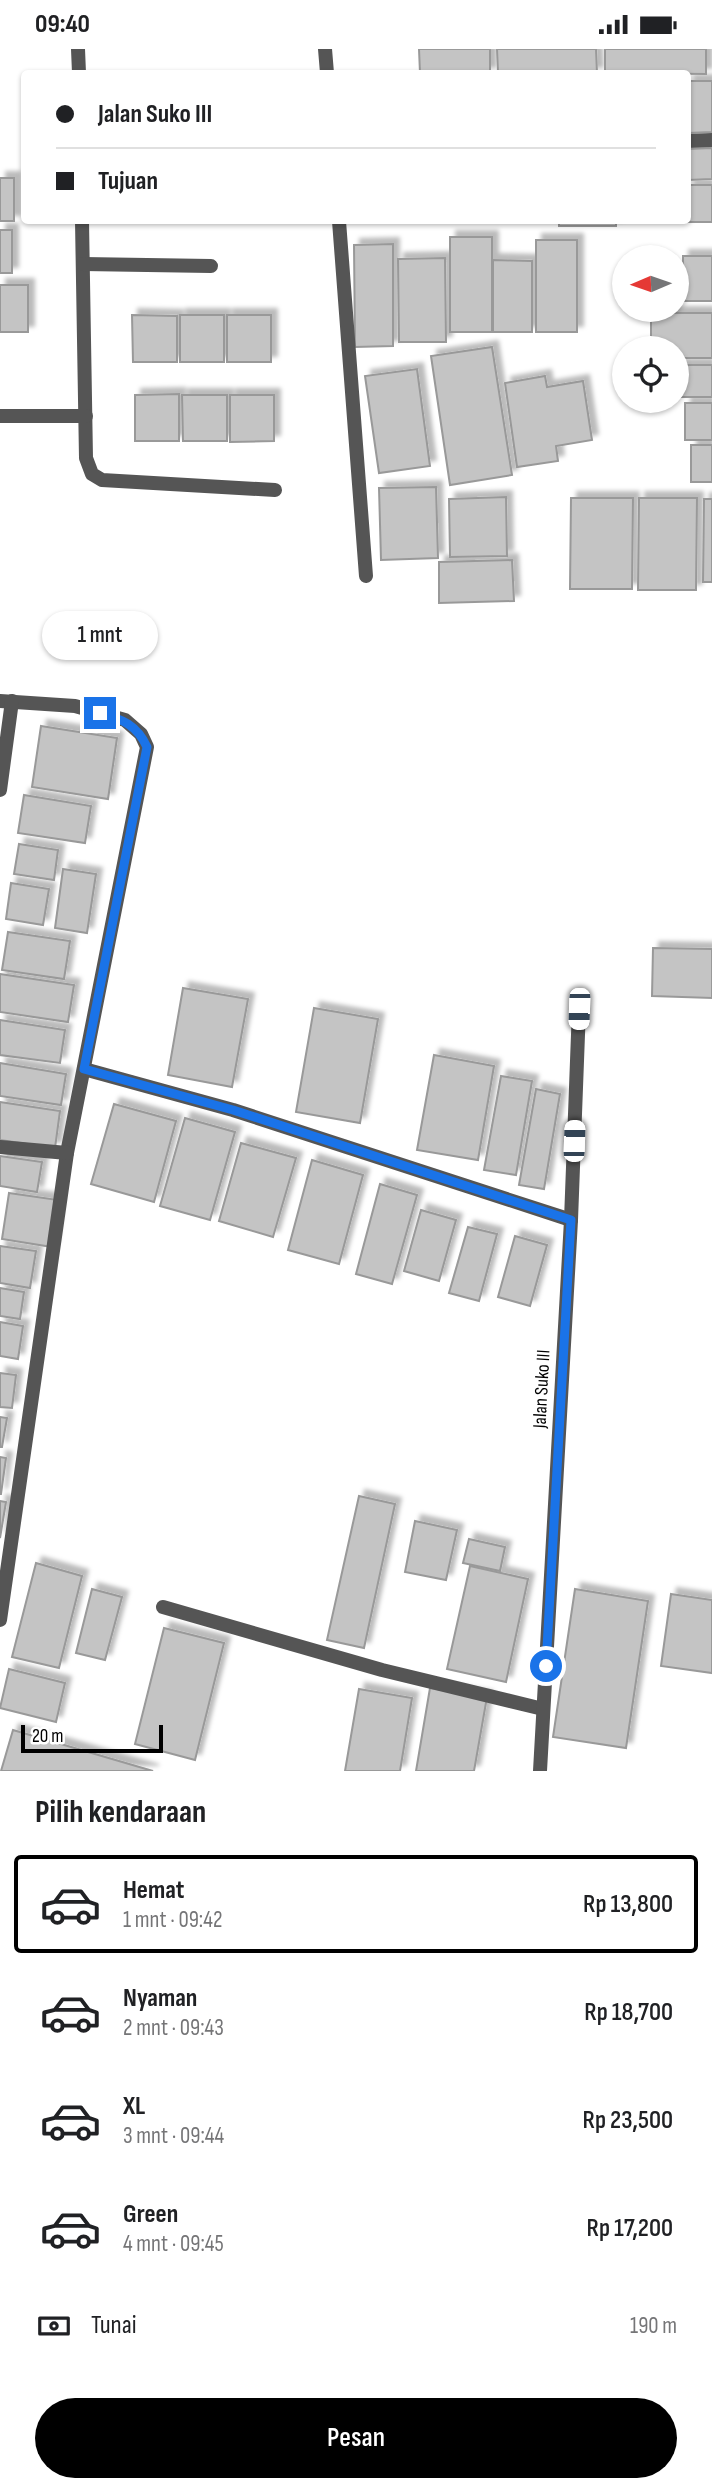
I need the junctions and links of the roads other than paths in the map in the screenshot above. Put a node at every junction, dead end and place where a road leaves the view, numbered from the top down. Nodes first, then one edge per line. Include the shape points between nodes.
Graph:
1 (78, 49) edge
2 (324, 49) edge
3 (79, 70) edge
4 (327, 70) edge
5 (712, 140) edge
6 (691, 141) edge
7 (82, 224) edge
8 (339, 224) edge
9 (83, 264) junction
10 (211, 266) dead end
11 (0, 416) edge
12 (86, 416) junction
13 (275, 490) dead end
14 (366, 576) dead end
15 (6, 701) edge
16 (0, 790) edge
17 (579, 1009) dead end
18 (84, 1069) junction
19 (0, 1147) edge
20 (67, 1153) junction
21 (571, 1220) junction
22 (163, 1607) dead end
23 (0, 1620) edge
24 (543, 1709) junction
25 (540, 1771) edge

1 - 3 street
2 - 4 street
5 - 6 street
7 - 9 street
8 - 14 street
9 - 10 street
9 - 12 street
11 - 12 street
12 - 13 street via 86,458 92,474 102,480
15 - 16 street
15 - 18 street via 75,706 125,720 141,734 147,747
17 - 21 street, Jalan Suko III
18 - 20 street
18 - 21 street via 233,1110
19 - 20 street
20 - 23 street
21 - 24 street, Jalan Suko III
22 - 24 street via 382,1671
24 - 25 street, Jalan Suko III

